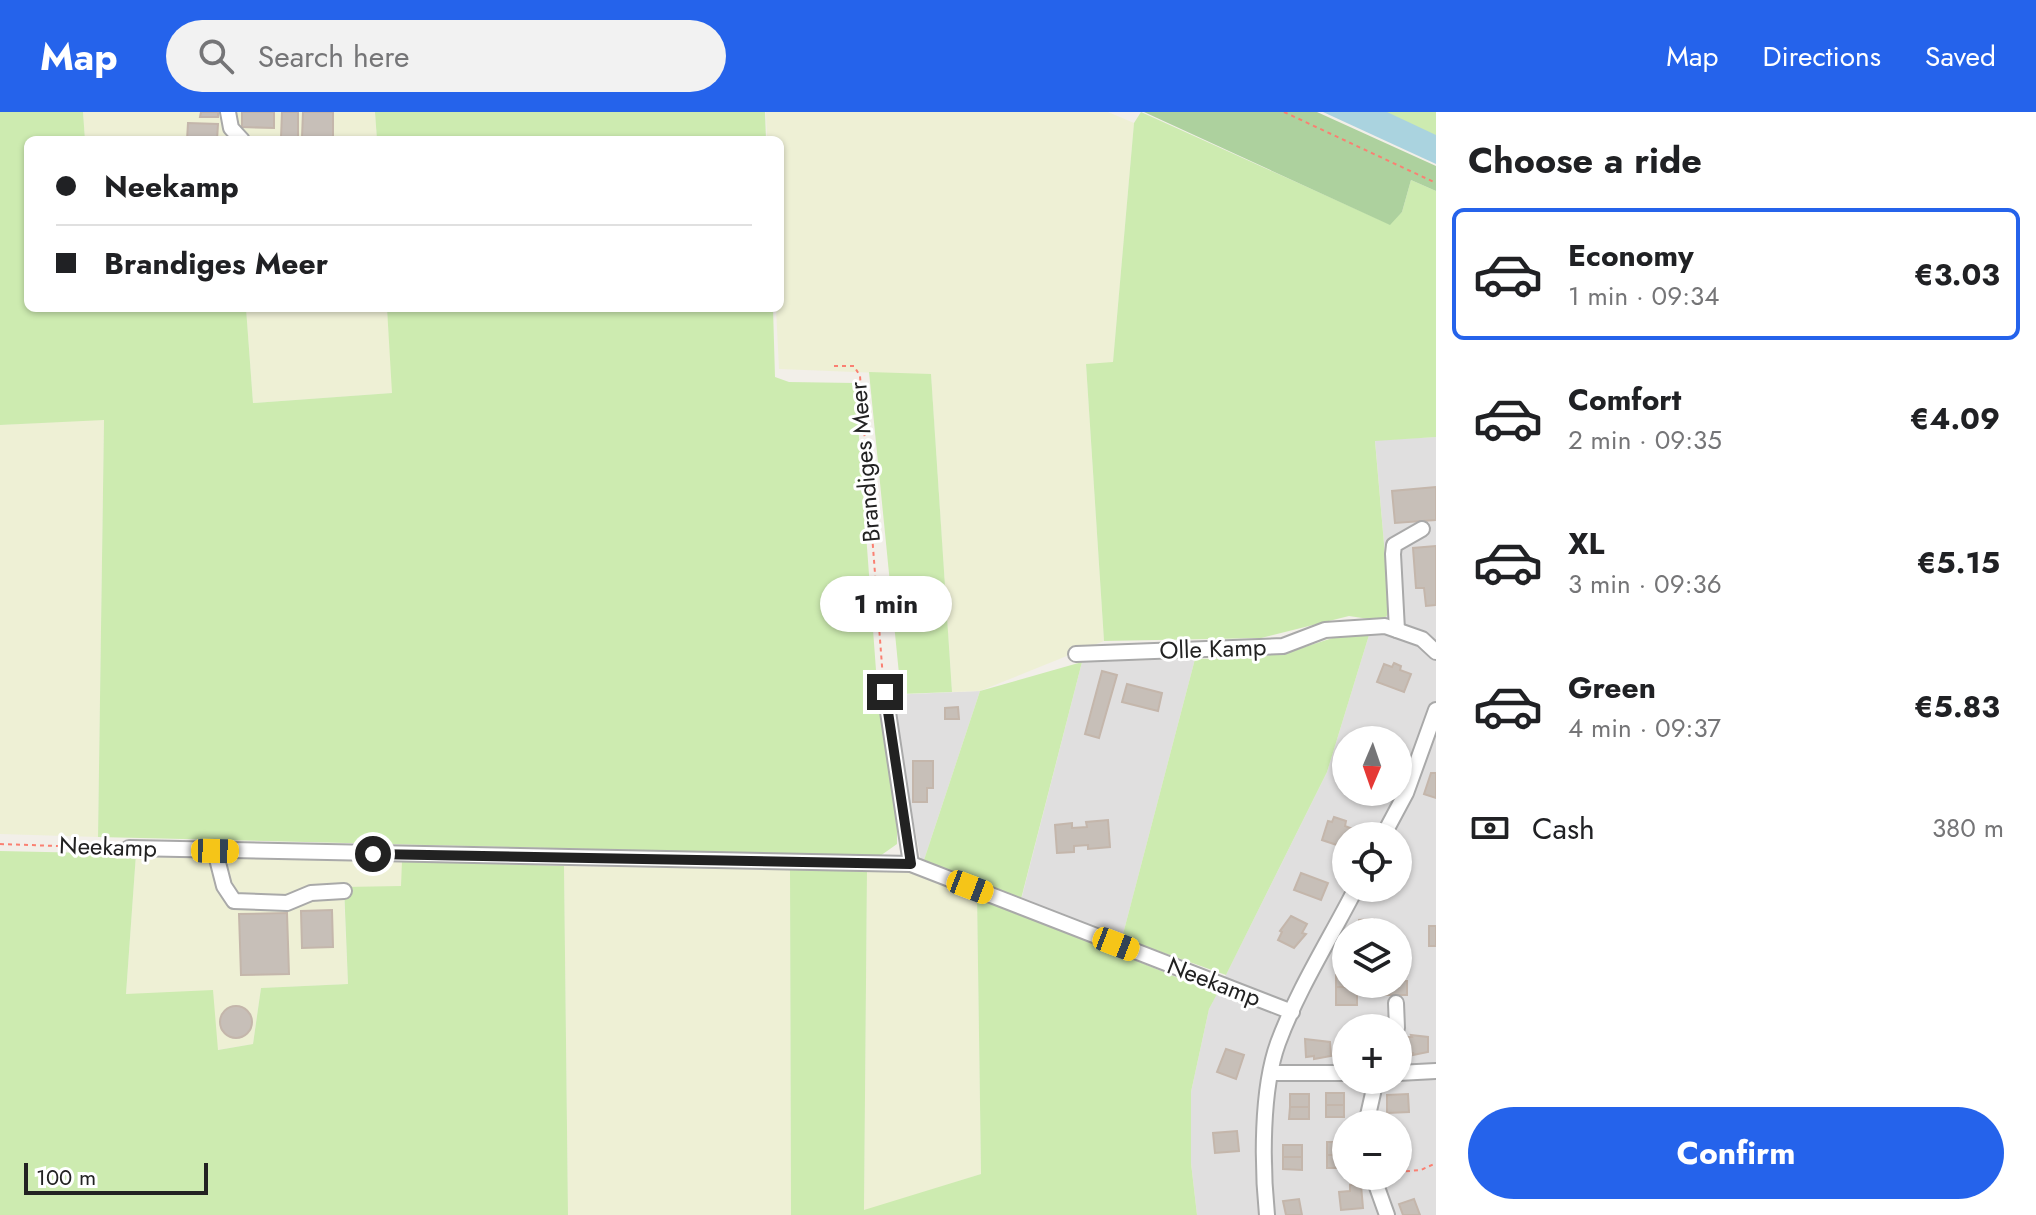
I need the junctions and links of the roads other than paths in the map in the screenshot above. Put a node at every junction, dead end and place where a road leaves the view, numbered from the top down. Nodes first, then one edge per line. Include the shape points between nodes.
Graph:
1 (228, 112) edge
2 (238, 136) edge
3 (1422, 529) dead end
4 (1397, 630) junction
5 (1436, 652) edge
6 (1076, 654) dead end
7 (885, 692) road end
8 (1436, 710) edge
9 (1390, 822) edge
10 (129, 848) road end
11 (215, 851) junction
12 (911, 864) junction
13 (344, 891) dead end
14 (1349, 902) edge
15 (1396, 1003) dead end
16 (1292, 1012) junction
17 (1396, 1014) edge
18 (1436, 1071) edge
19 (1412, 1072) edge
20 (1272, 1073) junction
21 (1332, 1073) edge
22 (1378, 1190) edge
23 (1267, 1215) edge
24 (1387, 1215) edge

1 - 2 street
3 - 4 street via 1394,545
4 - 5 street, Olle Kamp via 1422,639
4 - 6 street, Olle Kamp via 1325,630 1283,646
7 - 12 street
8 - 9 street
10 - 11 street, Neekamp
11 - 12 street, Neekamp
11 - 13 street via 224,886 234,901 287,903 311,893
12 - 16 street, Neekamp
14 - 16 street
15 - 17 street
16 - 20 street
18 - 19 street
20 - 21 street
20 - 23 street via 1263,1172
22 - 24 street

